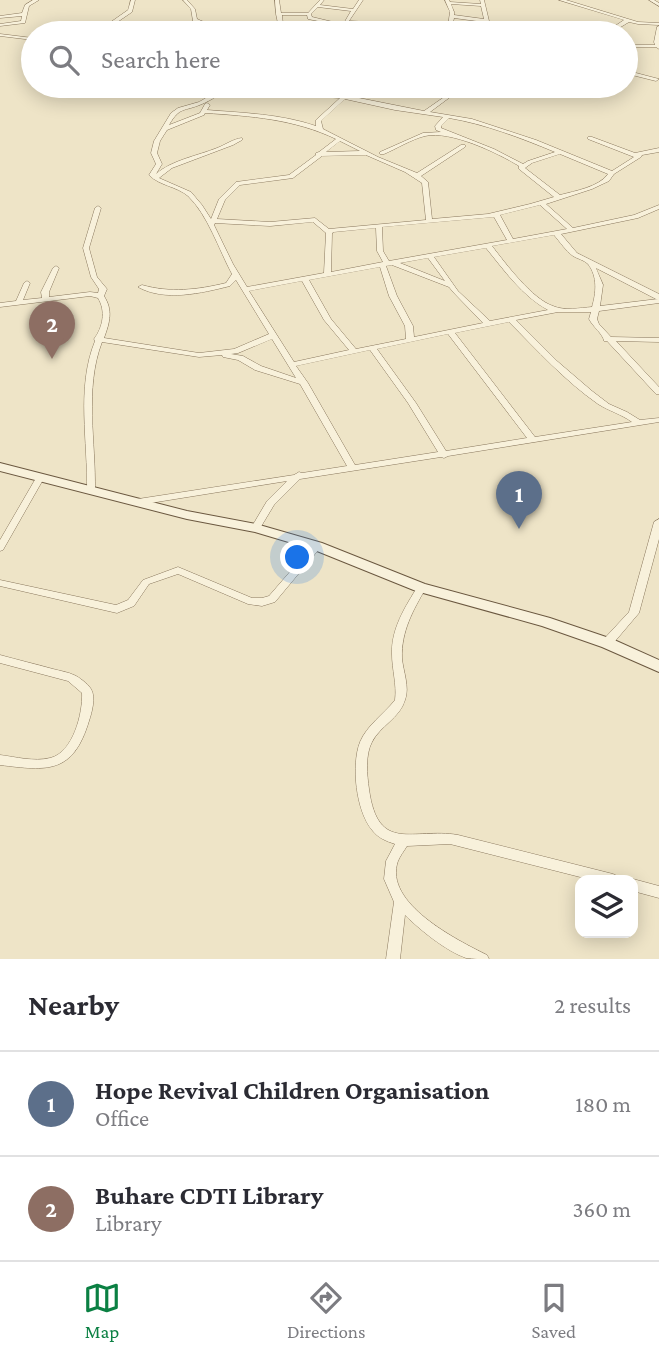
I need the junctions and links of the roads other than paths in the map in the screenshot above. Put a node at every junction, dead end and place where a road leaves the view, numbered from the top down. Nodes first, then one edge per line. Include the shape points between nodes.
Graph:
1 (37, 0) edge
2 (132, 0) edge
3 (185, 0) edge
4 (277, 0) edge
5 (321, 0) edge
6 (361, 0) edge
7 (561, 0) edge
8 (574, 0) edge
9 (651, 0) edge
10 (448, 2) edge
11 (483, 3) edge
12 (659, 5) edge
13 (318, 6) junction
14 (581, 6) junction
15 (352, 10) junction
16 (24, 14) junction
17 (278, 14) junction
18 (309, 14) junction
19 (452, 16) junction
20 (0, 17) edge
21 (628, 20) joint
22 (23, 21) edge
23 (115, 21) edge
24 (198, 21) edge
25 (279, 21) edge
26 (318, 21) edge
27 (346, 21) edge
28 (451, 21) edge
29 (486, 21) joint
30 (634, 21) edge
31 (21, 22) edge
32 (638, 22) edge
33 (0, 25) edge
34 (659, 25) edge
35 (0, 35) edge
36 (21, 38) edge
37 (638, 46) edge
38 (658, 47) edge
39 (640, 76) edge
40 (657, 78) edge
41 (651, 87) dead end
42 (210, 98) edge
43 (343, 98) edge
44 (349, 98) edge
45 (447, 98) edge
46 (207, 100) junction
47 (205, 111) junction
48 (426, 113) junction
49 (448, 116) junction
50 (164, 129) junction
51 (320, 130) junction
52 (452, 134) junction
53 (590, 138) dead end
54 (240, 139) dead end
55 (338, 140) junction
56 (463, 146) dead end
57 (659, 150) edge
58 (365, 151) junction
59 (559, 152) junction
60 (382, 153) junction
61 (317, 154) junction
62 (639, 156) junction
63 (399, 165) junction
64 (523, 166) junction
65 (612, 173) junction
66 (417, 176) junction
67 (155, 178) junction
68 (558, 197) junction
69 (541, 203) junction
70 (659, 207) edge
71 (98, 208) dead end
72 (496, 214) junction
73 (429, 221) junction
74 (212, 223) junction
75 (379, 226) junction
76 (572, 230) junction
77 (329, 233) junction
78 (556, 233) junction
79 (511, 242) junction
80 (489, 247) junction
81 (430, 256) junction
82 (590, 262) junction
83 (386, 265) junction
84 (56, 268) dead end
85 (327, 273) junction
86 (236, 274) junction
87 (304, 278) junction
88 (27, 283) dead end
89 (450, 285) junction
90 (142, 287) dead end
91 (247, 289) junction
92 (100, 296) junction
93 (46, 299) junction
94 (659, 299) edge
95 (19, 302) junction
96 (0, 305) edge
97 (596, 307) junction
98 (556, 310) junction
99 (511, 320) junction
100 (489, 324) junction
101 (450, 332) junction
102 (274, 335) junction
103 (607, 338) junction
104 (98, 339) junction
105 (410, 340) junction
106 (659, 340) edge
107 (372, 348) junction
108 (355, 352) junction
109 (218, 354) junction
110 (293, 364) junction
111 (304, 383) junction
112 (659, 392) edge
113 (659, 420) edge
114 (639, 424) junction
115 (533, 440) junction
116 (444, 454) junction
117 (351, 466) junction
118 (0, 467) edge
119 (300, 475) junction
120 (40, 478) junction
121 (91, 491) junction
122 (138, 502) junction
123 (659, 522) edge
124 (256, 528) junction
125 (317, 546) junction
126 (0, 548) edge
127 (0, 583) edge
128 (421, 588) junction
129 (607, 643) junction
130 (0, 659) edge
131 (659, 666) edge
132 (0, 760) edge
133 (403, 842) junction
134 (593, 875) edge
135 (638, 886) edge
136 (659, 892) edge
137 (400, 903) junction
138 (393, 959) edge
139 (482, 959) edge

1 - 16 street via 27,4
2 - 23 street via 130,11
3 - 24 street
4 - 17 street
5 - 13 street
6 - 15 street
7 - 14 street
8 - 14 street
9 - 12 street
10 - 11 street
10 - 19 street
11 - 29 street
13 - 15 street
13 - 18 street
14 - 21 street
15 - 27 street
16 - 20 street
16 - 22 street
17 - 18 street
17 - 25 street
18 - 26 street
19 - 28 street
19 - 29 street
21 - 30 street
31 - 33 street
32 - 34 street
34 - 38 street
35 - 36 street
37 - 38 street
39 - 40 street
40 - 41 street
42 - 46 street
43 - 51 street via 318,121
44 - 48 street
45 - 48 street
46 - 47 street
46 - 50 street via 180,109
47 - 50 street
47 - 51 street via 290,121
48 - 49 street
49 - 52 street via 438,128
49 - 59 street via 482,123
50 - 67 street via 155,147 159,164
51 - 55 street
52 - 60 street via 425,134
52 - 64 street via 497,150
53 - 62 street
54 - 67 street via 204,157 164,168
55 - 58 street
55 - 61 street
56 - 66 street
57 - 62 street
58 - 60 street
58 - 61 street
58 - 63 street
59 - 64 street
59 - 65 street
60 - 63 street
61 - 74 street via 291,177 238,183 222,200
62 - 65 street
63 - 66 street
64 - 68 street via 522,171
65 - 68 street via 600,184
66 - 73 street via 425,182
67 - 74 street via 193,197
68 - 69 street
69 - 72 street
69 - 76 street
70 - 76 street via 636,217
71 - 92 street via 86,248 94,277 103,289
72 - 73 street
72 - 79 street
73 - 75 street
74 - 77 street via 316,220
74 - 86 street
75 - 77 street
75 - 83 street
76 - 78 street
77 - 85 street
78 - 79 street
78 - 82 street via 567,248
79 - 80 street
80 - 81 street
80 - 98 street via 529,291
81 - 83 street
81 - 89 street
82 - 94 street
82 - 97 street via 601,284
83 - 85 street
83 - 89 street
83 - 105 street
84 - 93 street
85 - 87 street
86 - 90 street via 222,287 164,293
86 - 91 street
87 - 91 street
87 - 108 street via 328,320
88 - 95 street
89 - 100 street
91 - 102 street
92 - 93 street
92 - 104 street via 108,313
93 - 95 street
94 - 97 street
95 - 96 street
97 - 98 street
97 - 103 street via 593,319
98 - 99 street
99 - 100 street
99 - 114 street via 569,377
100 - 101 street
101 - 105 street
101 - 115 street
102 - 109 street
102 - 110 street
103 - 106 street
103 - 112 street
104 - 109 street via 182,354
104 - 121 street via 88,390
105 - 107 street
107 - 108 street
107 - 116 street
108 - 110 street
109 - 111 street
110 - 111 street
111 - 117 street
113 - 114 street
114 - 115 street
115 - 116 street
116 - 117 street
117 - 119 street
118 - 120 main road
119 - 122 street
119 - 124 street via 270,503
120 - 121 main road
120 - 126 street
121 - 122 main road
122 - 124 main road
123 - 129 street via 634,612
124 - 125 main road
125 - 127 street via 272,599 262,602 177,570 146,582 131,603 117,609
125 - 128 main road
128 - 129 main road
128 - 133 street via 399,636 400,701 366,742 362,762 372,822 384,834
129 - 131 main road
130 - 132 street via 71,678 87,691 89,702 65,758 37,764
133 - 134 street via 454,838
133 - 137 street via 391,859 388,875
135 - 136 street
137 - 138 street
137 - 139 street via 460,950

